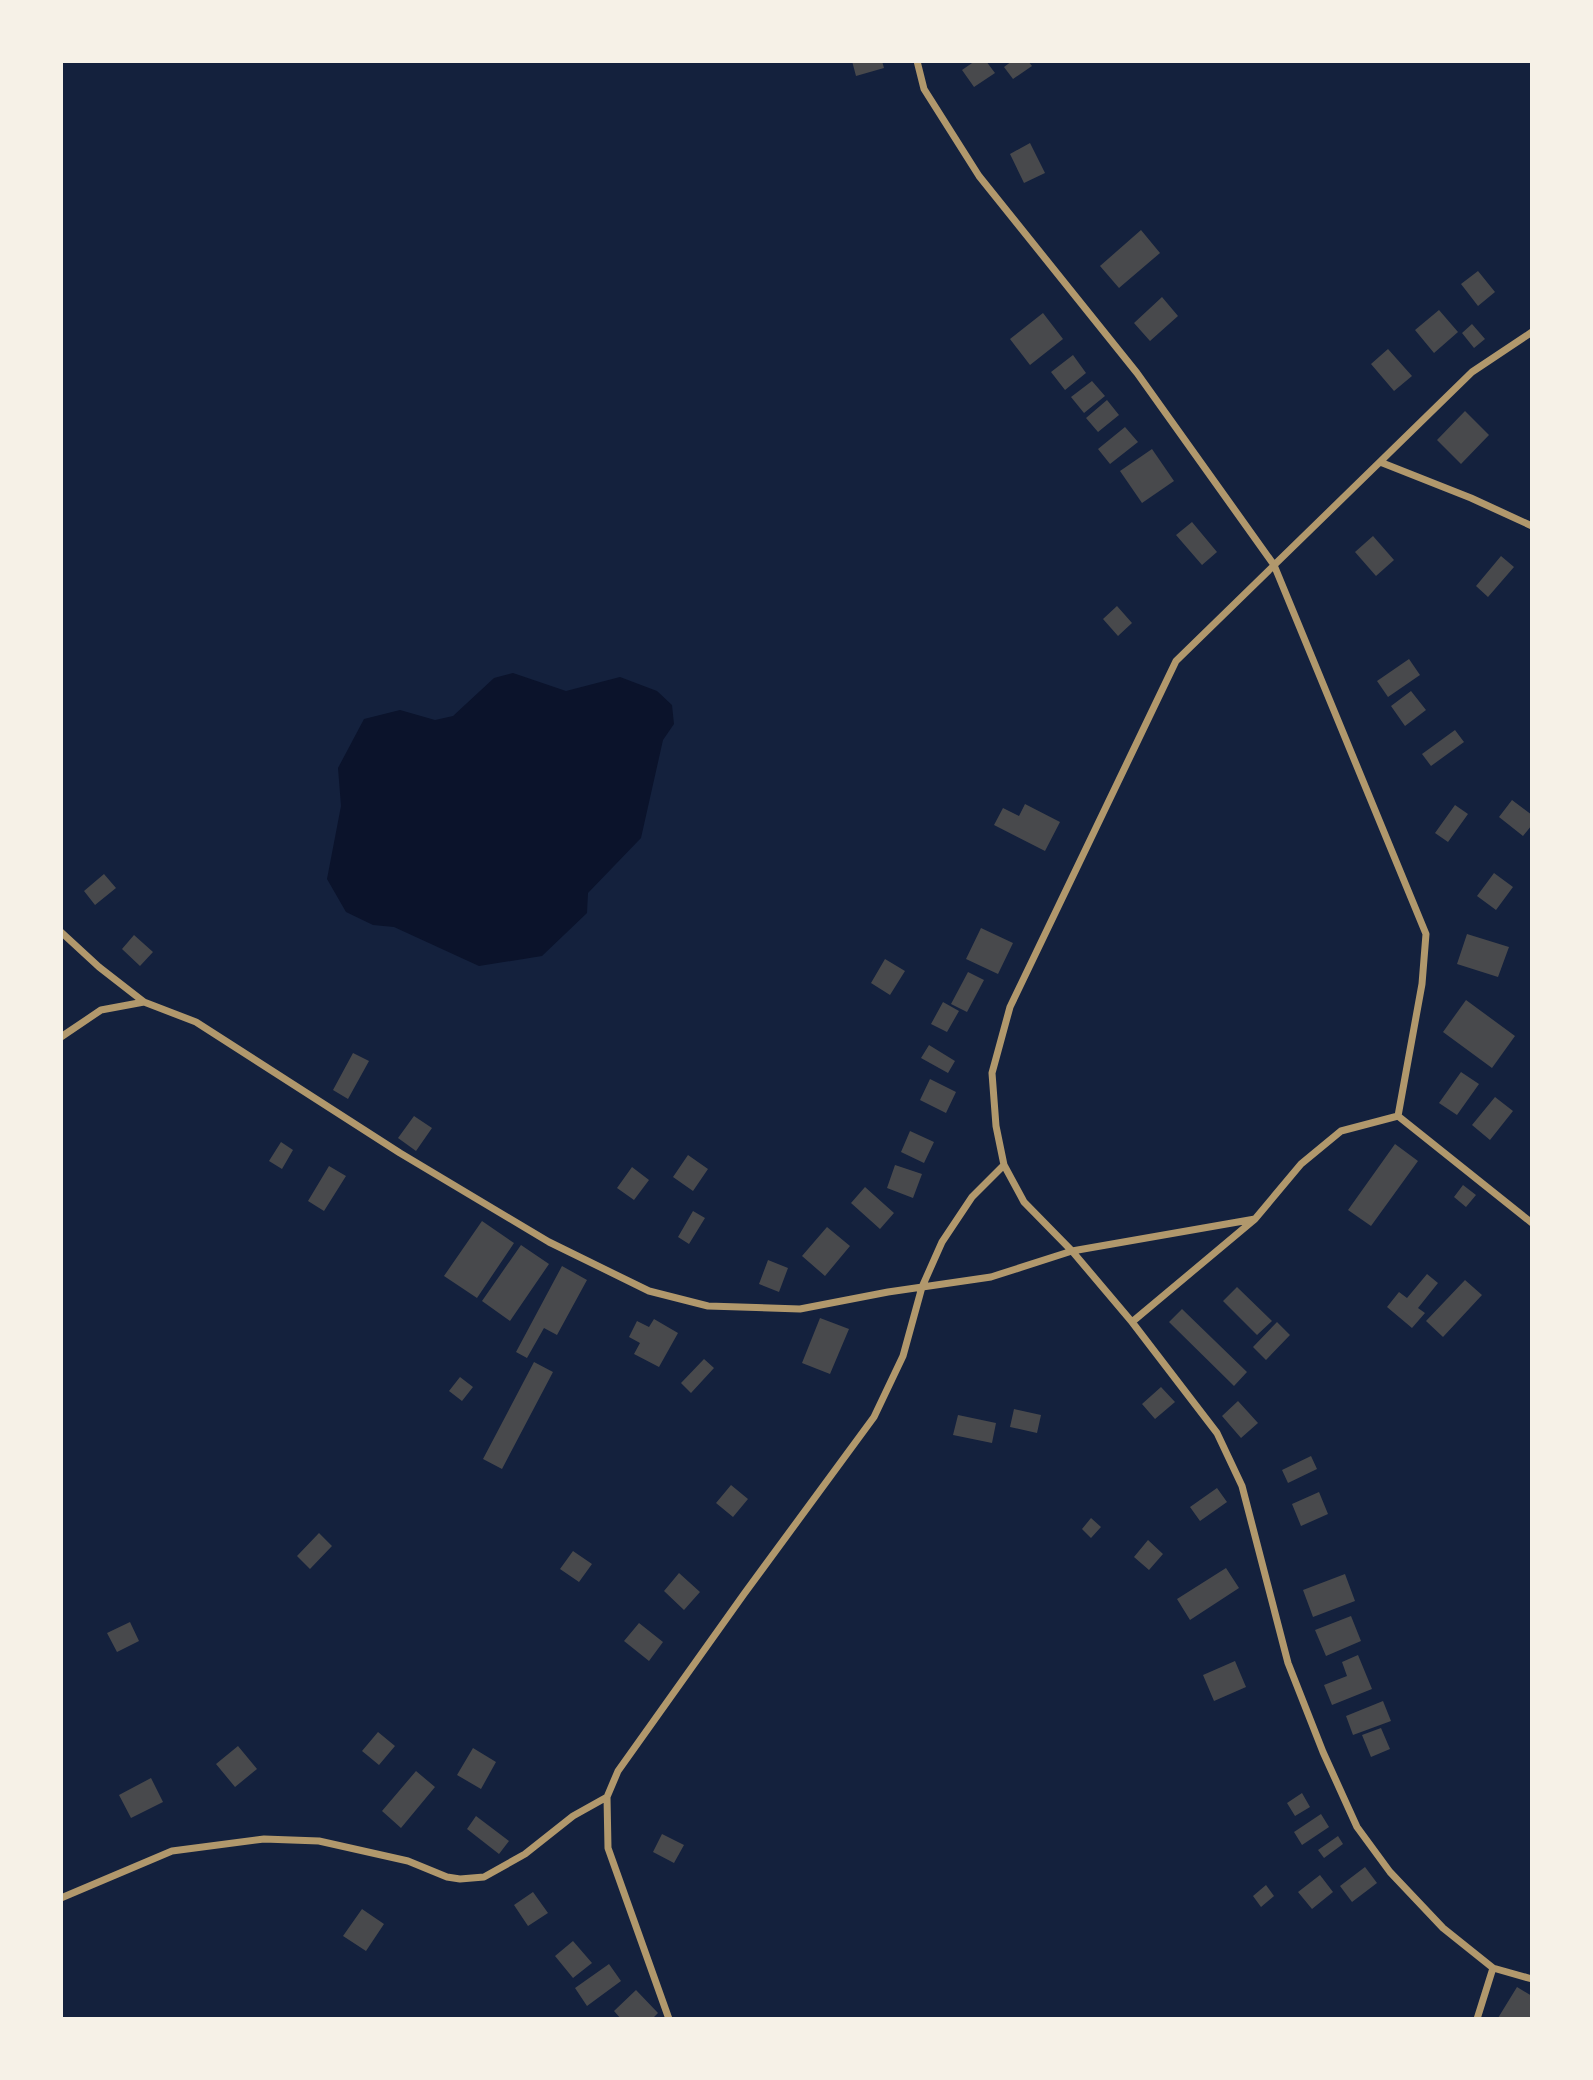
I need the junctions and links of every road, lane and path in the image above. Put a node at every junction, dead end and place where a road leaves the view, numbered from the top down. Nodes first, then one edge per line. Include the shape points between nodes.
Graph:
1 (917, 61) edge
2 (1532, 332) edge
3 (1380, 462) junction
4 (1532, 526) edge
5 (1275, 565) junction
6 (61, 932) edge
7 (144, 1002) junction
8 (61, 1037) edge
9 (1398, 1116) junction
10 (1004, 1165) junction
11 (1255, 1219) junction
12 (1532, 1223) edge
13 (1072, 1251) junction
14 (922, 1287) junction
15 (1132, 1322) junction
16 (607, 1797) junction
17 (61, 1898) edge
18 (1493, 1969) junction
19 (1532, 1979) edge
20 (669, 2019) edge
21 (1477, 2019) edge

1 - 5 street via 924,89 979,176 1137,373
2 - 3 street via 1472,372
3 - 4 street
3 - 5 street
5 - 9 street via 1426,934 1422,984
5 - 10 street via 1176,662 1010,1007 992,1073
6 - 7 street
7 - 8 street via 101,1010
7 - 14 street via 196,1022 549,1242 649,1291 708,1306 800,1309
9 - 11 street via 1341,1130 1301,1164
9 - 12 street
10 - 13 street via 1024,1202
10 - 14 street via 972,1197 942,1242
11 - 13 street
11 - 15 street
13 - 14 street via 991,1277
13 - 15 street
14 - 16 street via 903,1356 874,1417 618,1770
15 - 18 street via 1217,1433 1242,1486 1288,1663 1357,1827 1390,1872 1443,1928
16 - 17 street via 484,1877 447,1877 408,1861 319,1841 264,1839 172,1851
16 - 20 street via 608,1848
18 - 19 street
18 - 21 street

